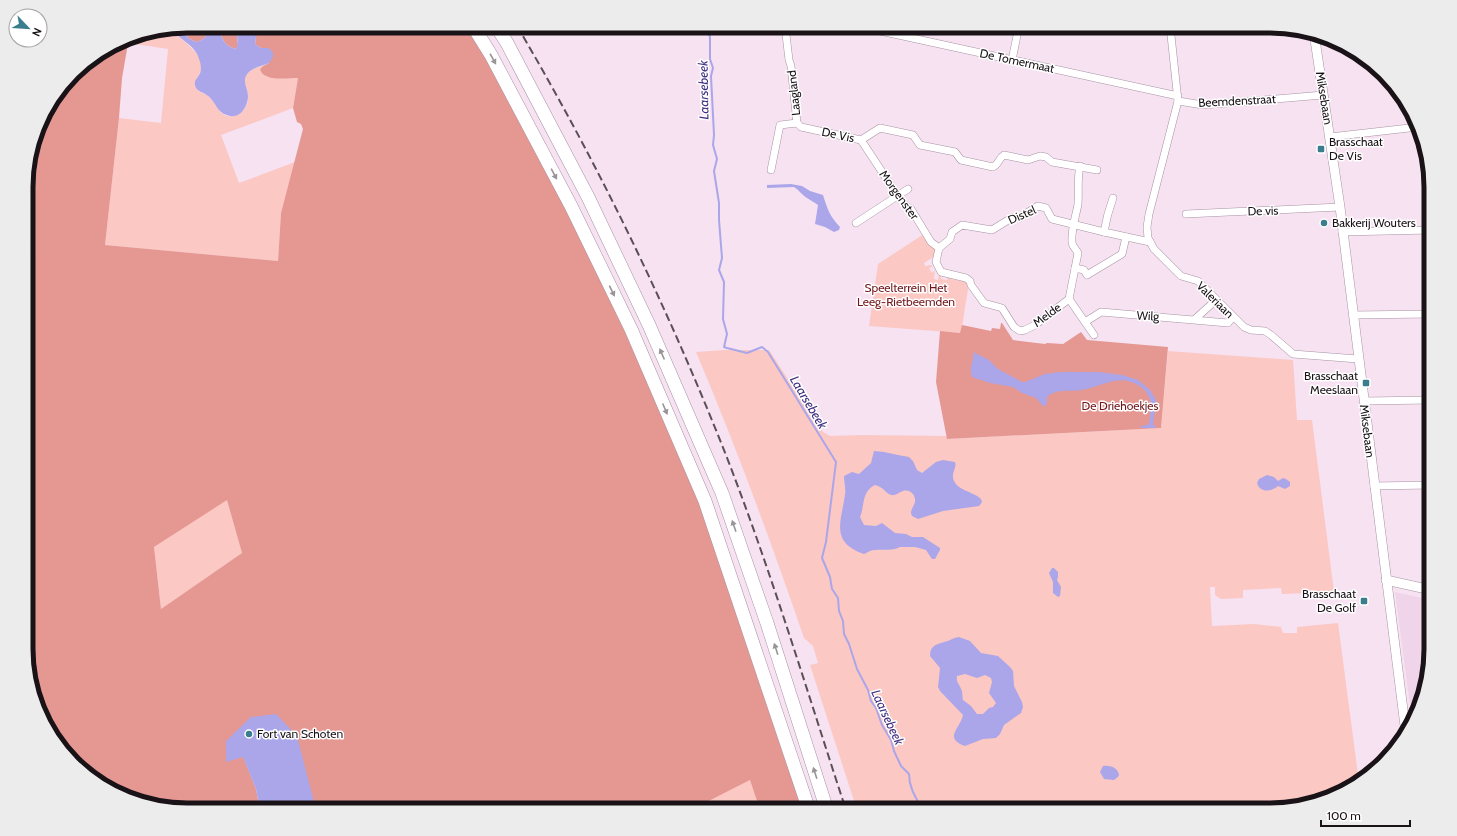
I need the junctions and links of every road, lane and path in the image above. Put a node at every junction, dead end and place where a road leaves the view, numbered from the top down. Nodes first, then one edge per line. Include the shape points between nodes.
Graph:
1 (477, 33) edge
2 (501, 33) edge
3 (786, 33) edge
4 (889, 33) edge
5 (1018, 33) edge
6 (1171, 33) edge
7 (1315, 39) edge
8 (1012, 60) junction
9 (1323, 95) junction
10 (1178, 99) junction
11 (797, 123) junction
12 (1412, 128) edge
13 (1330, 137) junction
14 (861, 140) junction
15 (1080, 166) junction
16 (771, 170) dead end
17 (1097, 170) dead end
18 (908, 189) dead end
19 (898, 196) junction
20 (1113, 198) dead end
21 (1340, 207) junction
22 (1186, 214) dead end
23 (856, 223) dead end
24 (1074, 224) junction
25 (1424, 230) edge
26 (1104, 232) junction
27 (1342, 232) junction
28 (1126, 237) junction
29 (1150, 242) junction
30 (939, 248) junction
31 (936, 262) joint
32 (1075, 268) junction
33 (1069, 299) junction
34 (1216, 300) junction
35 (1424, 314) edge
36 (1233, 316) junction
37 (1353, 316) junction
38 (1196, 319) junction
39 (1085, 322) junction
40 (1094, 335) dead end
41 (1358, 359) junction
42 (1424, 400) edge
43 (1364, 401) junction
44 (1424, 485) edge
45 (1374, 486) junction
46 (1386, 580) junction
47 (1424, 588) edge
48 (1405, 723) edge
49 (807, 803) edge
50 (825, 803) edge

1 -> 49 highway via 571,206 631,329 705,501
50 -> 2 highway via 767,623 719,486 649,325 588,197
3 - 11 street, Laagland via 792,66
4 - 8 street, De Tomermaat
5 - 8 street
6 - 10 street
7 - 9 street, Miksebaan
8 - 10 street, De Tomermaat
9 - 10 street, Beemdenstraat via 1203,105
9 - 13 street, Miksebaan
10 - 29 street via 1149,214 1147,227
11 - 14 street, De Vis via 801,127
11 - 16 street, Laagland via 780,125
12 - 13 street
13 - 21 street, Miksebaan
14 - 15 street, De Vis via 880,128 913,135 920,145 955,152 961,160 993,167 1004,155 1028,160 1040,156 1052,162
14 - 19 street, Morgenster
15 - 17 street, De Vis
15 - 24 street
18 - 19 street
19 - 23 street
19 - 30 street, Morgenster via 911,209 931,242
20 - 26 street
21 - 22 street, De vis
21 - 27 street, Miksebaan
24 - 26 street, Distel
24 - 30 street, Distel via 1052,219 1046,208 1038,206 992,230 962,225 952,232 950,239
24 - 32 street via 1072,244 1078,253
25 - 27 street
26 - 28 street, Distel
27 - 37 street, Miksebaan
28 - 29 street, Distel
28 - 32 street via 1122,254 1087,275 1084,270
29 - 34 street, Valeriaan via 1160,256 1181,276 1198,282
30 - 31 street, Distel
31 - 33 street, Melde via 941,272 970,281 984,303 1002,308 1014,327 1020,330 1035,325
32 - 33 street
33 - 39 street
34 - 36 street, Valeriaan
34 - 38 street
35 - 37 street
36 - 38 street, Wilg via 1228,323
36 - 41 street, Valeriaan via 1244,327 1272,335 1293,354
37 - 41 street, Miksebaan
38 - 39 street, Wilg via 1101,312
39 - 40 street
41 - 43 street, Miksebaan
42 - 43 street
43 - 45 street, Miksebaan
44 - 45 street
45 - 46 street, Miksebaan
46 - 47 street
46 - 48 street, Miksebaan

